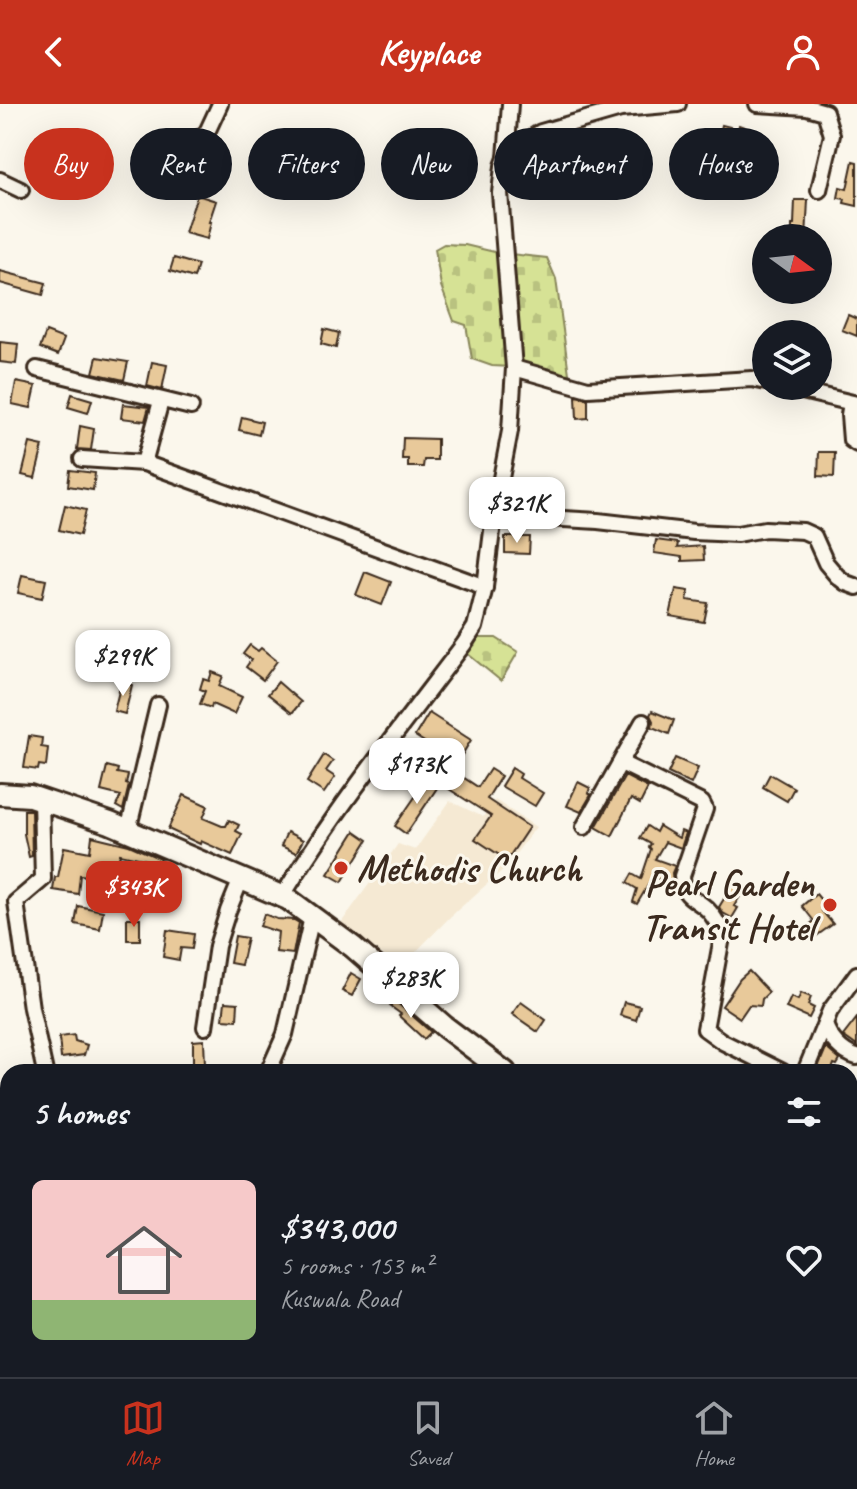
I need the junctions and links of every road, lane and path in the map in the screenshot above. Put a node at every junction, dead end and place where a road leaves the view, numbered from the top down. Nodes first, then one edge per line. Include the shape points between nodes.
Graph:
1 (220, 104) edge
2 (510, 104) edge
3 (678, 104) edge
4 (757, 104) edge
5 (209, 128) edge
6 (508, 128) edge
7 (555, 128) edge
8 (0, 180) edge
9 (21, 190) dead end
10 (819, 190) dead end
11 (501, 200) edge
12 (514, 368) junction
13 (37, 369) dead end
14 (752, 379) edge
15 (832, 399) edge
16 (161, 401) junction
17 (854, 404) edge
18 (191, 407) dead end
19 (857, 444) edge
20 (82, 459) dead end
21 (144, 463) junction
22 (494, 515) junction
23 (485, 587) junction
24 (857, 587) edge
25 (158, 705) dead end
26 (643, 722) dead end
27 (621, 763) junction
28 (0, 794) edge
29 (41, 799) junction
30 (584, 827) dead end
31 (128, 831) junction
32 (241, 879) junction
33 (282, 897) junction
34 (312, 917) junction
35 (857, 974) edge
36 (825, 1024) junction
37 (205, 1027) dead end
38 (857, 1057) edge
39 (43, 1064) edge
40 (272, 1064) edge
41 (494, 1064) edge
42 (767, 1064) edge
43 (808, 1064) edge

1 - 5 street
2 - 6 street
3 - 7 street via 621,109
4 - 10 street via 825,112 832,135
8 - 9 street
11 - 12 street
12 - 14 street via 588,389
12 - 22 street via 510,431
13 - 16 street
15 - 17 street
16 - 18 street
16 - 21 street
17 - 19 street via 849,415 851,440
20 - 21 street
21 - 23 street
22 - 23 street
22 - 24 street via 694,532 803,531 814,536 837,576
23 - 33 street via 475,627 464,644 361,780
25 - 31 street
26 - 27 street
27 - 30 street
27 - 42 street via 705,809 682,888 709,911 723,932 705,1029
28 - 29 street
29 - 31 street
29 - 39 street via 43,879 16,902
31 - 32 street
32 - 33 street
32 - 37 street via 217,946
33 - 34 street
34 - 40 street via 285,1034
34 - 41 street
35 - 36 street
36 - 38 street via 828,1036
36 - 43 street

